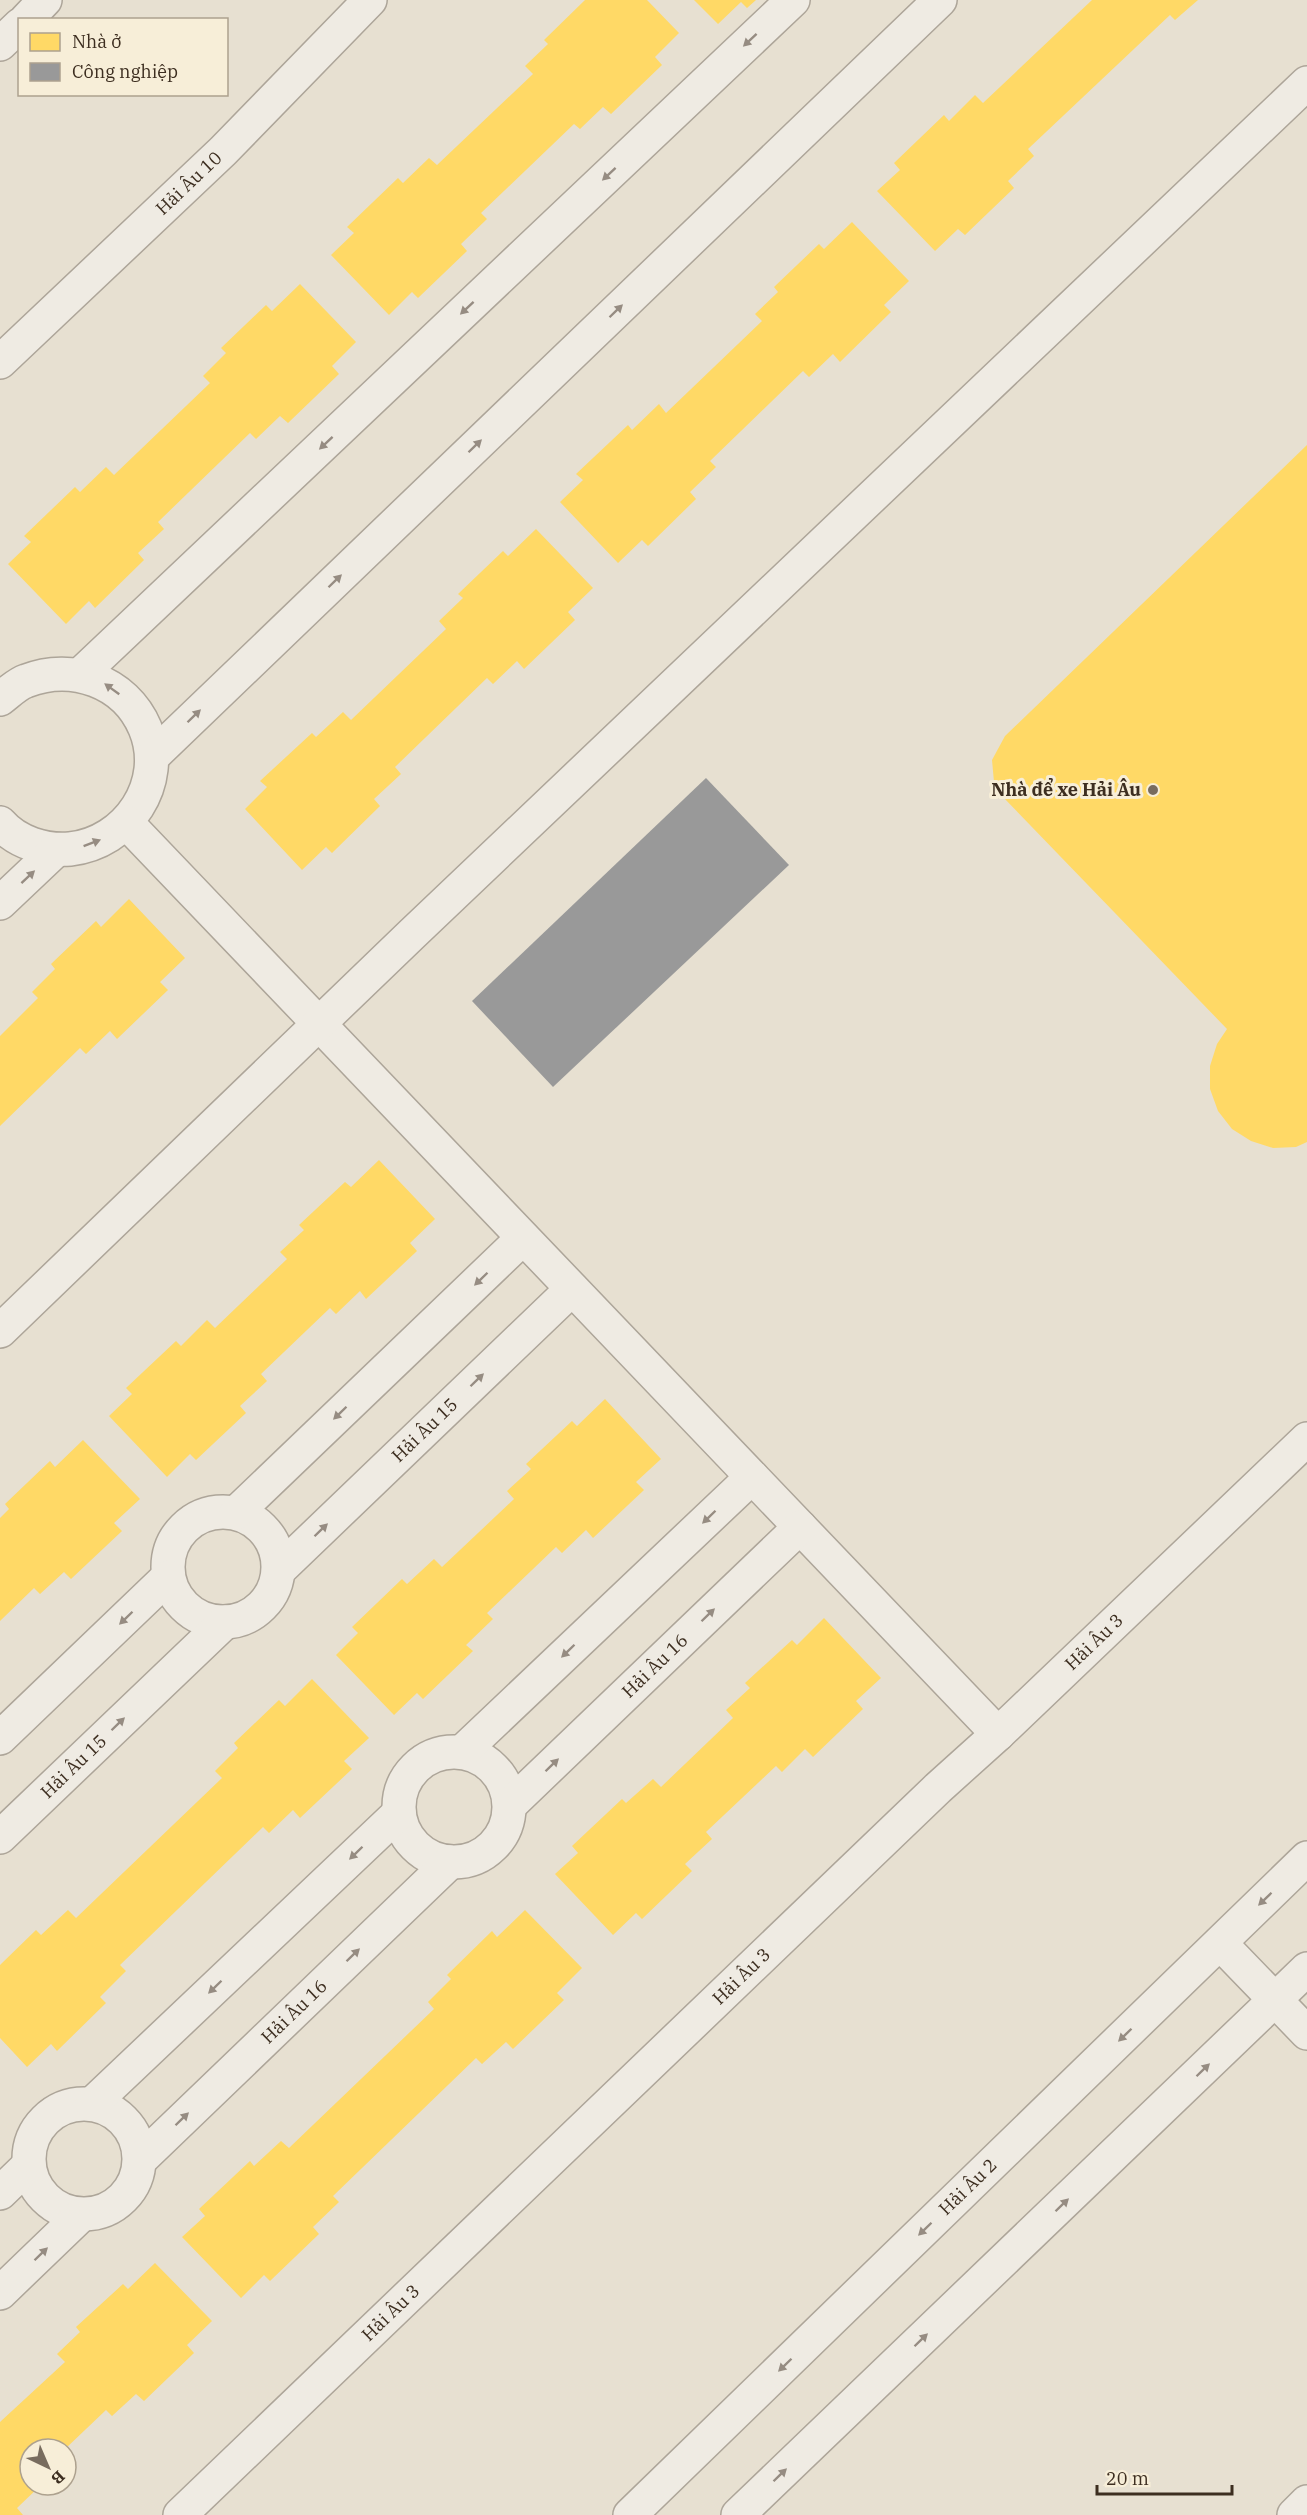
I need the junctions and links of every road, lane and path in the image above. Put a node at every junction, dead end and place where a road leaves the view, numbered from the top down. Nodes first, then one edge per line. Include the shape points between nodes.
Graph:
1 (45, 0) edge
2 (370, 0) edge
3 (793, 0) edge
4 (940, 0) edge
5 (28, 18) edge
6 (18, 27) edge
7 (0, 44) edge
8 (1307, 83) edge
9 (0, 362) edge
10 (81, 674) junction
11 (2, 693) edge
12 (152, 757) junction
13 (126, 822) junction
14 (0, 823) edge
15 (56, 850) junction
16 (0, 903) edge
17 (318, 1024) junction
18 (523, 1238) junction
19 (572, 1289) junction
20 (0, 1331) edge
21 (1307, 1439) edge
22 (752, 1477) junction
23 (236, 1513) junction
24 (800, 1527) junction
25 (279, 1570) junction
26 (168, 1577) junction
27 (225, 1622) junction
28 (998, 1734) junction
29 (0, 1738) edge
30 (462, 1752) junction
31 (510, 1805) junction
32 (399, 1813) junction
33 (0, 1837) edge
34 (1307, 1858) edge
35 (450, 1862) junction
36 (1220, 1942) junction
37 (1307, 1969) edge
38 (1275, 2000) junction
39 (1307, 2033) edge
40 (92, 2104) junction
41 (140, 2160) junction
42 (28, 2166) junction
43 (0, 2193) edge
44 (81, 2215) junction
45 (0, 2293) edge
46 (1307, 2502) edge
47 (180, 2515) edge
48 (630, 2515) edge
49 (738, 2515) edge
50 (1294, 2515) edge

1 - 5 street
2 - 9 street, Hải Âu 10 via 223,151
3 -> 10 street
12 -> 4 street
6 - 7 street
8 - 17 street
10 - 11 street via 52,674 24,681
12 -> 10 street via 145,728 129,703 108,684
12 - 13 street via 147,787 135,814
15 -> 13 street via 86,847 113,834
13 - 17 street
14 - 15 street via 28,844
16 -> 15 street
17 - 18 street
17 - 20 street
18 - 19 street
18 -> 23 street
19 - 22 street
25 -> 19 street, Hải Âu 15
21 - 28 street, Hải Âu 3
22 - 24 street
22 -> 30 street
23 - 25 street via 248,1517 268,1534
23 - 26 street via 218,1511 200,1516 185,1527 168,1559
24 - 28 street
31 -> 24 street, Hải Âu 16
25 - 27 street, Hải Âu 15 via 267,1600 249,1615
26 - 27 street via 183,1605 195,1615
26 -> 29 street
33 -> 27 street, Hải Âu 15
28 - 47 street, Hải Âu 3
30 - 31 street via 490,1764 504,1783
30 - 32 street via 429,1757 415,1767 405,1780
31 - 35 street, Hải Âu 16 via 508,1821 493,1847 480,1856
32 - 35 street via 404,1831 415,1847 431,1858
32 -> 40 street
34 -> 36 street, Hải Âu 2
41 -> 35 street, Hải Âu 16
36 - 38 street
36 -> 48 street, Hải Âu 2
37 - 38 street
38 - 39 street
49 -> 38 street
40 - 41 street via 107,2109 131,2130
40 - 42 street via 59,2109 45,2120 34,2133
41 - 44 street, Hải Âu 16 via 137,2175 122,2200 103,2211
42 - 43 street
42 - 44 street via 32,2181 52,2205
45 -> 44 street, Hải Âu 16
46 - 50 street

